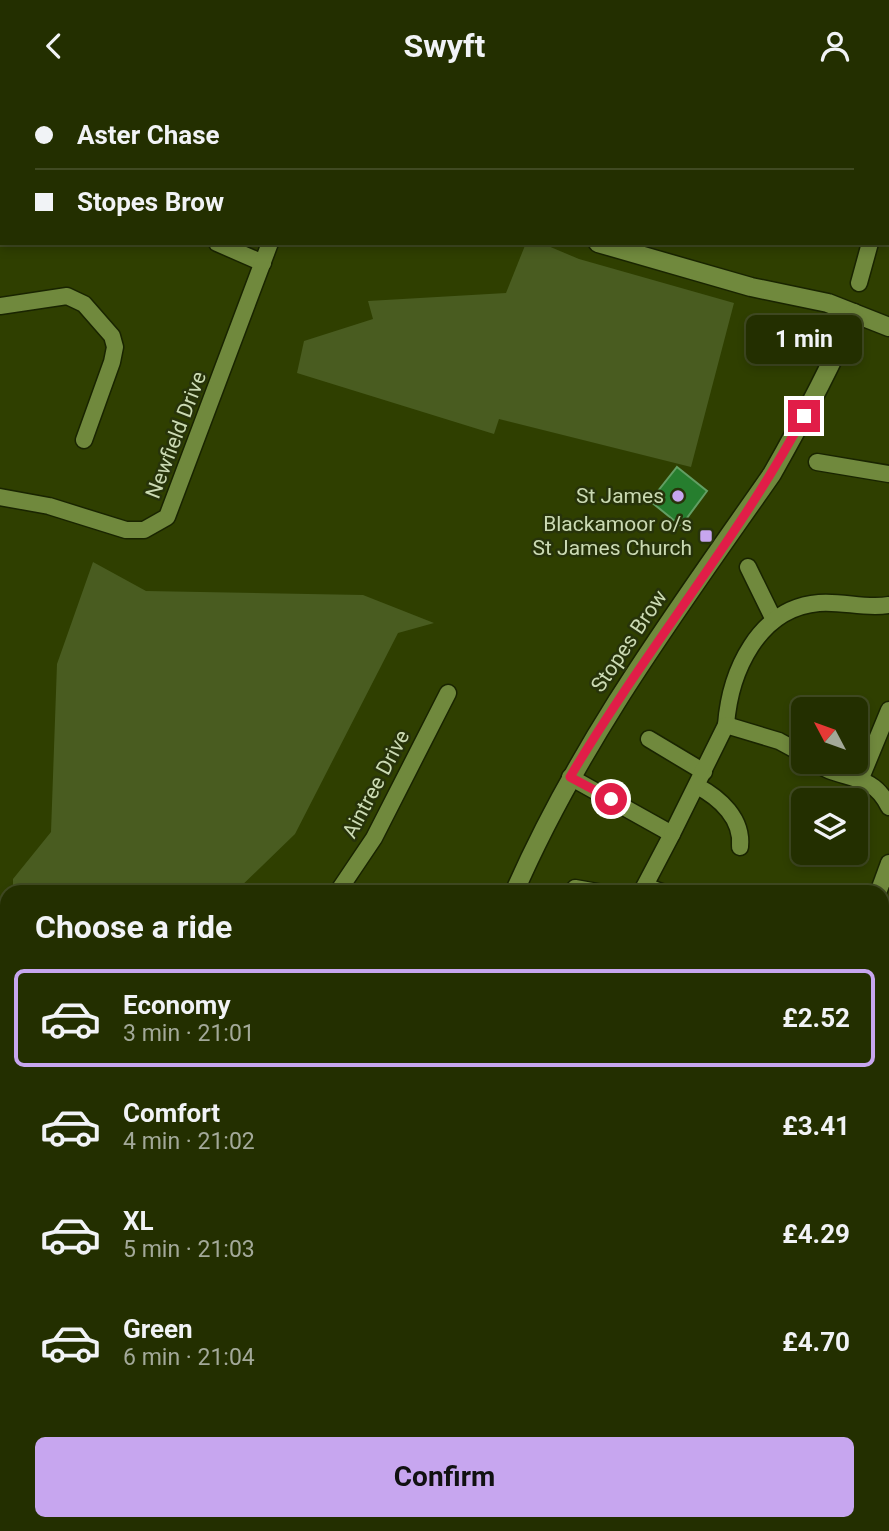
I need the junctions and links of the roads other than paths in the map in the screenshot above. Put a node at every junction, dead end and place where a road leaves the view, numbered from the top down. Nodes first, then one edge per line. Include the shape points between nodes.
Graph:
1 (222, 245) edge
2 (269, 245) edge
3 (605, 245) edge
4 (869, 245) edge
5 (262, 263) junction
6 (859, 283) dead end
7 (0, 306) edge
8 (854, 313) junction
9 (889, 327) edge
10 (84, 440) dead end
11 (817, 462) dead end
12 (889, 474) edge
13 (0, 498) edge
14 (748, 567) dead end
15 (889, 605) edge
16 (774, 620) junction
17 (448, 693) dead end
18 (889, 710) edge
19 (726, 725) junction
20 (649, 739) dead end
21 (791, 748) edge
22 (842, 774) edge
23 (570, 777) junction
24 (861, 778) junction
25 (700, 779) junction
26 (889, 807) edge
27 (672, 834) junction
28 (740, 847) dead end
29 (889, 863) edge
30 (342, 885) edge
31 (517, 885) edge
32 (645, 885) edge
33 (881, 885) edge

1 - 5 street
2 - 5 street, Newfield Drive
3 - 8 main road
4 - 6 street
5 - 13 street, Newfield Drive via 172,508 159,524 126,530 49,506
7 - 10 street via 67,296 84,305 112,336 112,362
8 - 9 main road
8 - 23 main road, Stopes Brow via 829,371 772,474 612,706
11 - 12 street
14 - 16 street
15 - 16 street via 818,603
16 - 19 street via 736,671 728,694
17 - 30 street, Aintree Drive via 374,838
18 - 24 street
19 - 21 street
19 - 25 street
20 - 25 street
22 - 24 street
23 - 27 street
23 - 31 main road, Stopes Brow
24 - 26 street
25 - 27 street
25 - 28 street via 738,824
27 - 32 street
29 - 33 street

